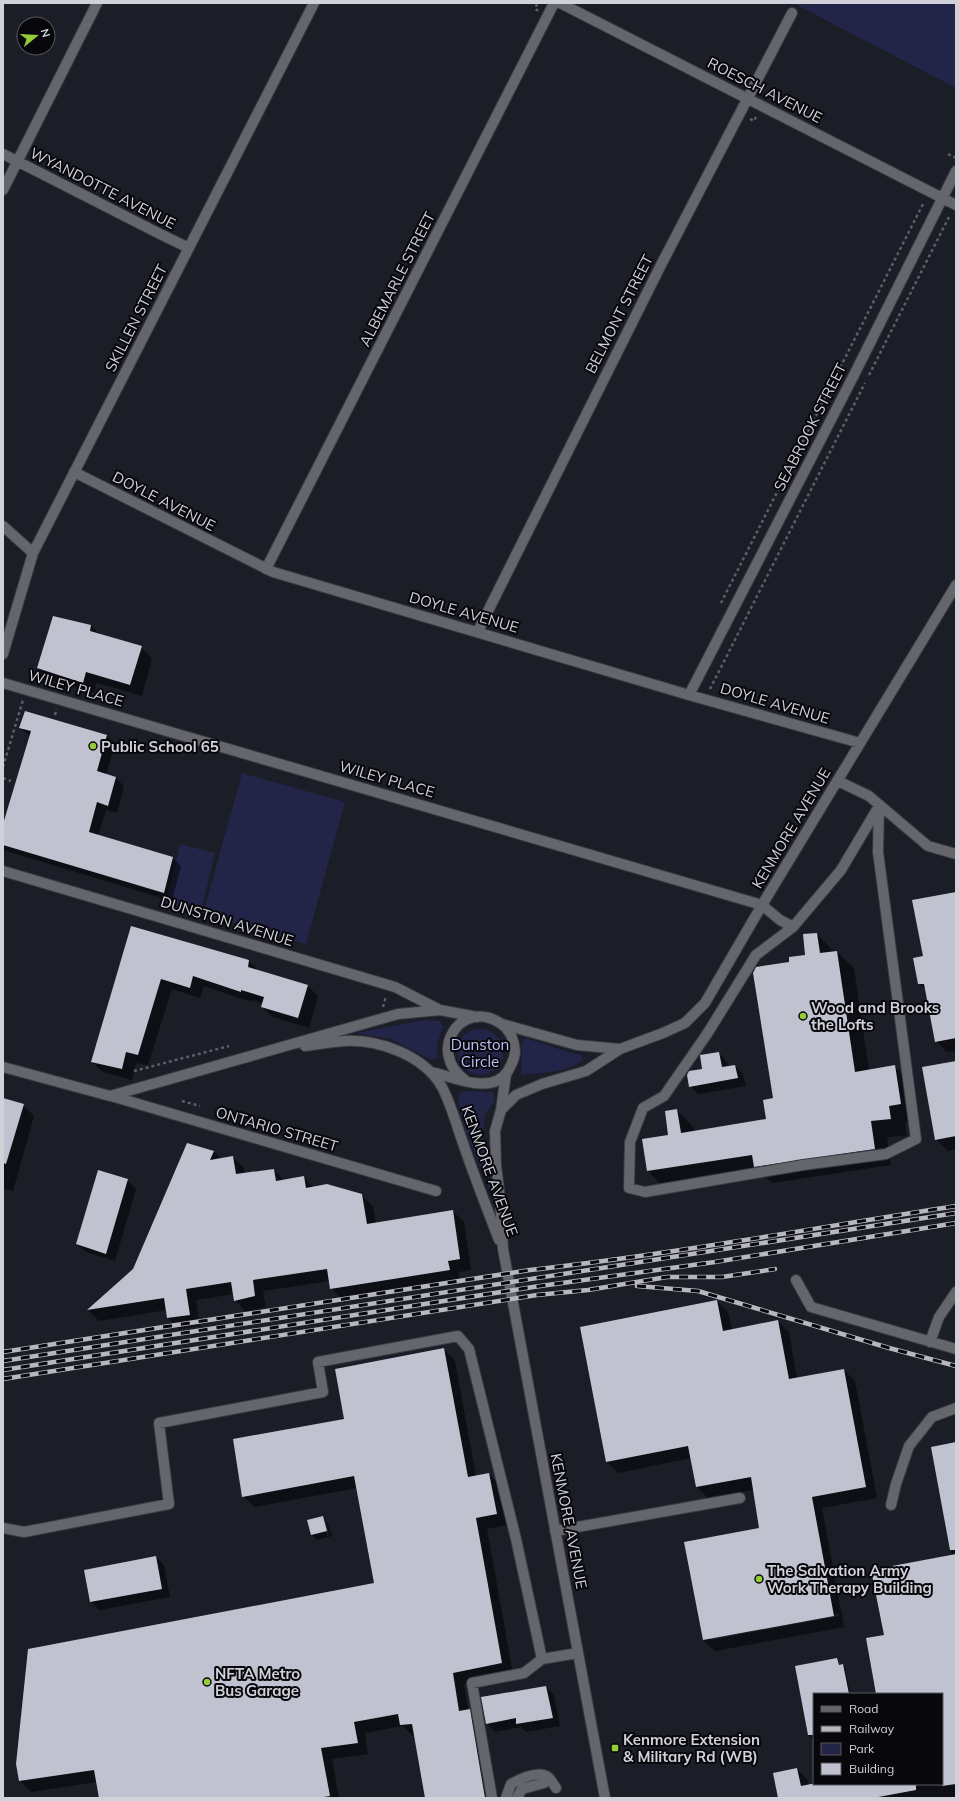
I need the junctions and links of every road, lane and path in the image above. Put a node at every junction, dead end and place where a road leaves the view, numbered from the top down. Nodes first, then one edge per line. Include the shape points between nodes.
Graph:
1 (97, 3) edge
2 (314, 3) edge
3 (554, 3) edge
4 (560, 3) edge
5 (537, 4) dead end
6 (535, 9) dead end
7 (792, 13) dead end
8 (749, 99) junction
9 (756, 117) dead end
10 (754, 121) dead end
11 (3, 154) edge
12 (948, 154) dead end
13 (954, 157) dead end
14 (18, 161) junction
15 (956, 171) edge
16 (3, 190) edge
17 (942, 198) junction
18 (922, 205) dead end
19 (956, 205) edge
20 (948, 219) dead end
21 (190, 248) junction
22 (74, 472) junction
23 (3, 526) edge
24 (33, 552) junction
25 (266, 569) junction
26 (956, 585) edge
27 (718, 609) dead end
28 (478, 632) junction
29 (3, 654) edge
30 (3, 683) edge
31 (711, 688) dead end
32 (689, 695) junction
33 (24, 699) dead end
34 (860, 743) junction
35 (3, 752) edge
36 (7, 753) junction
37 (3, 767) edge
38 (3, 778) edge
39 (838, 780) junction
40 (11, 781) dead end
41 (879, 806) junction
42 (956, 854) edge
43 (3, 871) edge
44 (762, 905) junction
45 (793, 927) junction
46 (385, 998) dead end
47 (383, 1007) dead end
48 (440, 1010) junction
49 (477, 1017) junction
50 (502, 1024) junction
51 (229, 1046) dead end
52 (620, 1049) junction
53 (273, 1050) junction
54 (447, 1052) junction
55 (3, 1067) edge
56 (134, 1071) dead end
57 (431, 1072) junction
58 (506, 1074) junction
59 (449, 1076) junction
60 (465, 1080) junction
61 (489, 1084) junction
62 (505, 1086) junction
63 (528, 1090) junction
64 (110, 1096) junction
65 (182, 1101) dead end
66 (449, 1102) junction
67 (200, 1106) dead end
68 (501, 1110) junction
69 (229, 1115) dead end
70 (240, 1118) dead end
71 (436, 1191) dead end
72 (503, 1249) junction
73 (796, 1280) dead end
74 (956, 1292) edge
75 (930, 1342) junction
76 (956, 1349) edge
77 (956, 1408) edge
78 (740, 1498) dead end
79 (891, 1505) dead end
80 (3, 1528) edge
81 (555, 1531) junction
82 (578, 1653) junction
83 (542, 1659) junction
84 (549, 1778) junction
85 (556, 1788) dead end
86 (492, 1798) edge
87 (506, 1798) edge
88 (517, 1798) edge
89 (604, 1798) edge

1 - 14 street
2 - 21 street, SKILLEN STREET
3 - 25 street, ALBEMARLE STREET
4 - 8 street, ROESCH AVENUE
5 - 6 path
7 - 8 street, BELMONT STREET
8 - 17 street, ROESCH AVENUE
8 - 28 street, BELMONT STREET via 662,263
9 - 10 path
11 - 14 street, WYANDOTTE AVENUE
12 - 13 path
14 - 16 street
14 - 21 street, WYANDOTTE AVENUE
15 - 17 street, SEABROOK STREET
17 - 19 street, ROESCH AVENUE
17 - 32 street, SEABROOK STREET
18 - 27 path, SEABROOK STREET
20 - 31 path, SEABROOK STREET
21 - 22 street, SKILLEN STREET
22 - 24 street, SKILLEN STREET
22 - 25 street, DOYLE AVENUE
23 - 24 street
24 - 29 street, SKILLEN STREET
25 - 28 street, DOYLE AVENUE
26 - 34 street, KENMORE AVENUE
28 - 32 street, DOYLE AVENUE
30 - 44 street, WILEY PLACE
32 - 34 street, DOYLE AVENUE
33 - 36 path
34 - 39 street, KENMORE AVENUE
35 - 36 path
36 - 37 path
38 - 40 path
39 - 41 street via 869,796
39 - 44 street, KENMORE AVENUE
41 - 42 street via 928,846
41 - 45 street via 841,870
41 - 45 street via 878,852 916,1139 886,1154 803,1165 645,1192 629,1188 630,1142 643,1108 664,1096 707,1034 756,955
43 - 48 street, DUNSTON AVENUE via 395,987
44 - 45 street
44 - 52 street, KENMORE AVENUE via 705,1003 685,1023
46 - 47 path
48 - 49 street
48 - 53 street via 398,1014
49 - 50 street via 494,1019
49 - 54 street via 458,1026 450,1038
50 - 52 street, KENMORE AVENUE via 577,1045
50 - 58 street via 510,1032 515,1054
51 - 56 path
52 - 63 street, KENMORE AVENUE via 586,1071
53 - 57 street via 345,1041 373,1043 403,1053
53 - 64 street
54 - 59 street
54 - 60 street via 453,1068
55 - 64 street, ONTARIO STREET
57 - 59 street
57 - 66 street
58 - 61 street
58 - 62 street
59 - 60 street
59 - 66 street
60 - 61 street
61 - 62 street
62 - 63 street
62 - 68 street
63 - 68 street, KENMORE AVENUE via 516,1094
64 - 71 street, ONTARIO STREET
65 - 67 path
66 - 72 street, KENMORE AVENUE
68 - 72 street, KENMORE AVENUE via 495,1131 495,1145
69 - 70 path
72 - 81 street, KENMORE AVENUE
73 - 75 street via 811,1307
74 - 75 street via 939,1317
75 - 76 street
77 - 79 street via 932,1418 909,1446
78 - 81 street
80 - 83 street via 24,1532 169,1504 159,1423 322,1392 318,1362 458,1336 469,1349 516,1539
81 - 82 street, KENMORE AVENUE
82 - 83 street
82 - 89 street, KENMORE AVENUE
83 - 86 street via 524,1673 472,1683
84 - 85 street
84 - 87 street via 542,1774 520,1779 511,1784
84 - 88 street via 544,1783 522,1789

